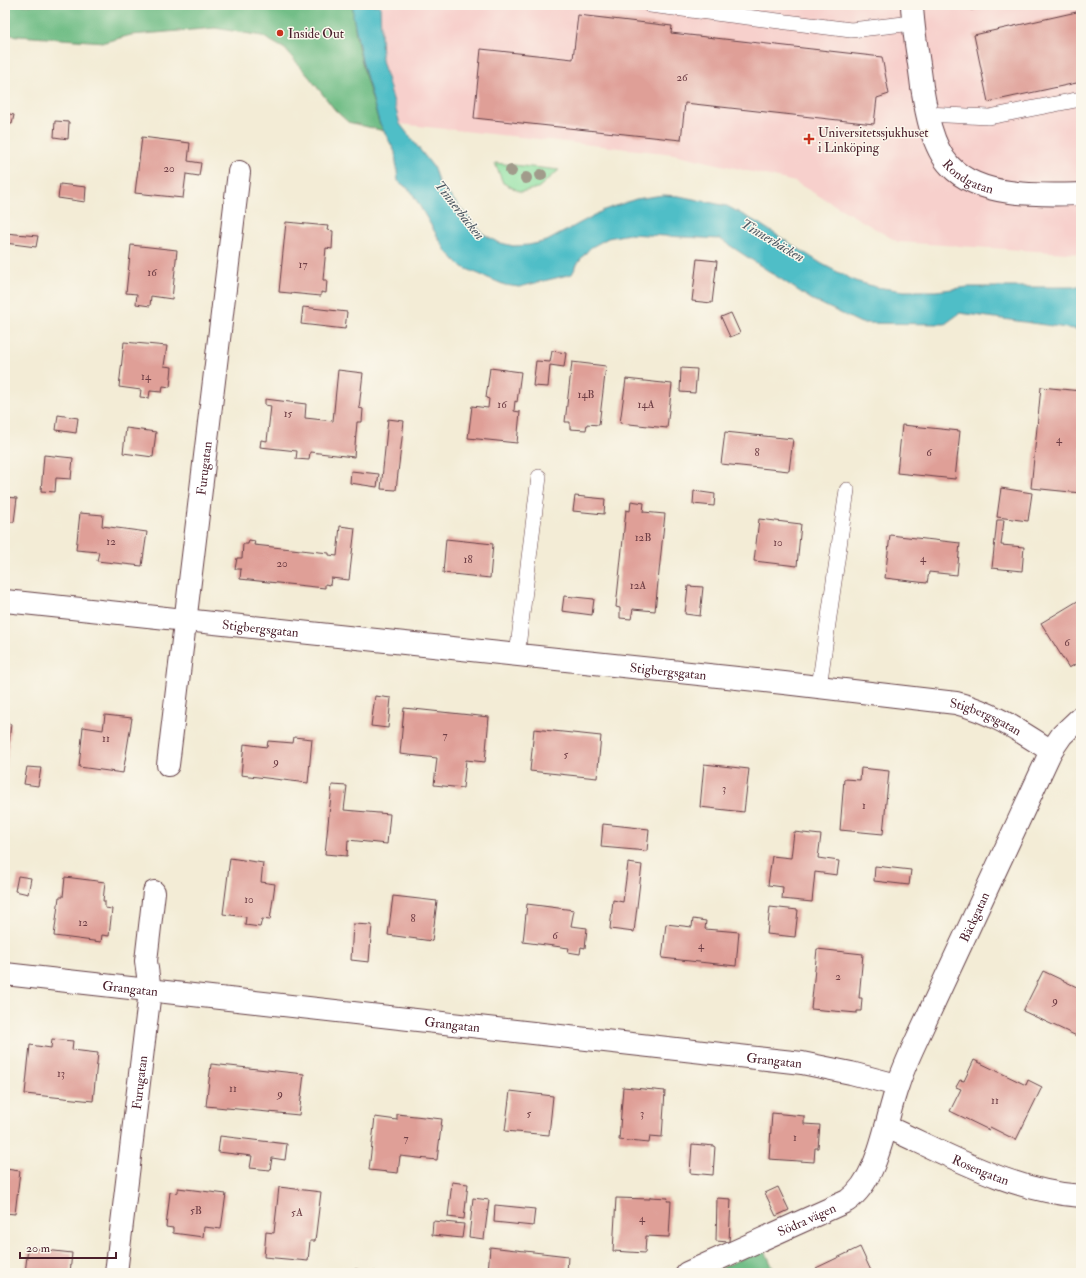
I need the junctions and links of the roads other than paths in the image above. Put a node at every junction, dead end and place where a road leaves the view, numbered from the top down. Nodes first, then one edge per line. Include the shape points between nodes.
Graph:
1 (650, 5) edge
2 (912, 14) edge
3 (1081, 100) edge
4 (926, 114) junction
5 (239, 172) dead end
6 (1081, 194) edge
7 (539, 476) dead end
8 (847, 490) dead end
9 (5, 601) edge
10 (186, 620) junction
11 (517, 655) junction
12 (819, 687) junction
13 (1081, 717) edge
14 (1051, 751) junction
15 (168, 765) dead end
16 (154, 892) dead end
17 (5, 974) edge
18 (150, 991) junction
19 (897, 1085) junction
20 (887, 1127) junction
21 (1081, 1196) edge
22 (116, 1273) edge
23 (687, 1273) edge

1 - 2 lane via 851,30
2 - 4 street, Rondgatan
3 - 4 lane via 989,117
4 - 6 street, Rondgatan via 936,143 950,166 970,180 998,190 1044,195
5 - 10 street, Furugatan
7 - 11 lane
8 - 12 lane
9 - 10 street, Stigbergsgatan
10 - 11 street, Stigbergsgatan
10 - 15 street, Furugatan
11 - 12 street, Stigbergsgatan
12 - 14 street, Stigbergsgatan via 956,703 977,708 1005,721
13 - 14 street, Bäckgatan via 1062,735
14 - 19 street, Bäckgatan
16 - 18 street, Furugatan via 146,961
17 - 18 street, Grangatan
18 - 19 street, Grangatan via 802,1063
18 - 22 street, Furugatan
19 - 20 street, Bäckgatan
20 - 21 street, Rosengatan via 1022,1186
20 - 23 street, Södra vägen via 868,1176 855,1195 847,1201

